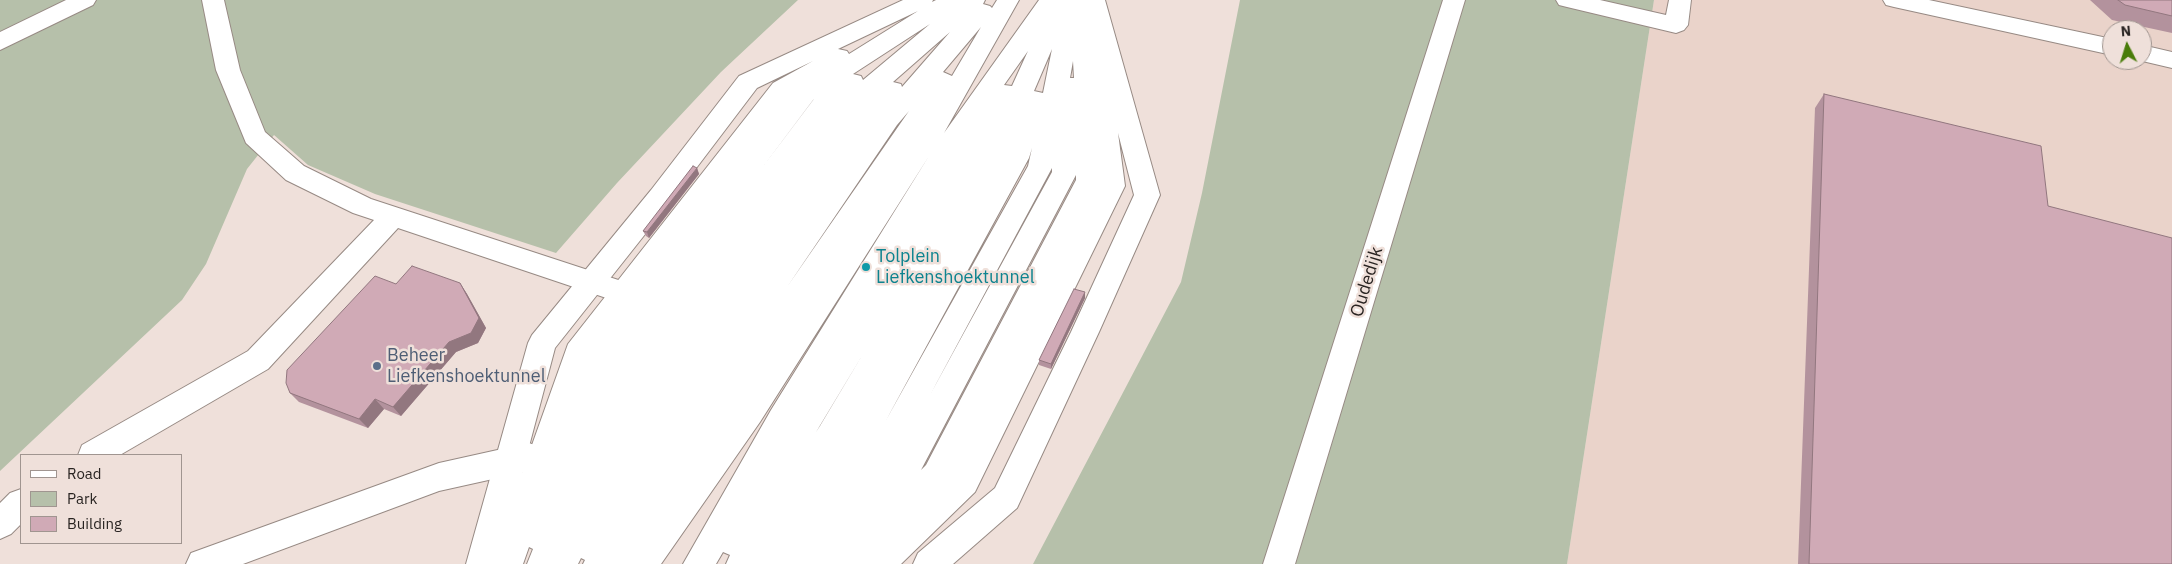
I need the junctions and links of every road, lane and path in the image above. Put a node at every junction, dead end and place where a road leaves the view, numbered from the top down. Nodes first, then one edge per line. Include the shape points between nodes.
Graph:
1 (49, 0) edge
2 (85, 0) edge
3 (213, 0) edge
4 (922, 0) edge
5 (941, 0) edge
6 (952, 0) edge
7 (964, 0) edge
8 (974, 0) edge
9 (983, 0) edge
10 (992, 0) edge
11 (1000, 0) edge
12 (1008, 0) edge
13 (1051, 0) edge
14 (1057, 0) edge
15 (1062, 0) edge
16 (1067, 0) edge
17 (1073, 0) edge
18 (1078, 0) edge
19 (1083, 0) edge
20 (1087, 0) edge
21 (1094, 0) edge
22 (1454, 0) edge
23 (1567, 0) edge
24 (1680, 0) edge
25 (1894, 0) edge
26 (0, 22) edge
27 (0, 42) edge
28 (2102, 45) edge
29 (2152, 55) edge
30 (2172, 60) edge
31 (394, 216) junction
32 (590, 283) junction
33 (707, 320) junction
34 (749, 413) junction
35 (713, 420) junction
36 (610, 441) junction
37 (96, 454) edge
38 (510, 461) junction
39 (20, 504) edge
40 (0, 524) edge
41 (258, 552) edge
42 (202, 564) edge
43 (482, 564) edge
44 (507, 564) edge
45 (524, 564) edge
46 (543, 564) edge
47 (562, 564) edge
48 (581, 564) edge
49 (600, 564) edge
50 (620, 564) edge
51 (642, 564) edge
52 (699, 564) edge
53 (718, 564) edge
54 (742, 564) edge
55 (766, 564) edge
56 (793, 564) edge
57 (820, 564) edge
58 (851, 564) edge
59 (879, 564) edge
60 (929, 564) edge
61 (1279, 564) edge

1 - 26 main road
2 - 27 main road
3 - 31 main road via 228,70 255,138 295,173 362,206
4 - 32 main road via 748,82
5 - 33 main road via 782,89
6 - 33 main road via 804,94
7 - 33 main road via 825,102
8 - 33 main road via 847,108
9 - 33 main road via 868,114
10 - 33 main road
11 - 33 main road via 911,125
12 - 33 main road via 932,132
13 - 52 main road via 954,139 782,420
14 - 53 main road via 975,145
15 - 54 main road via 995,151 831,435
16 - 55 main road via 1016,158 856,443
17 - 56 main road via 1041,166 883,453
18 - 57 main road via 1064,172 908,465
19 - 58 main road via 1089,180 937,475
20 - 59 main road via 1112,186 964,482
21 - 60 main road via 1147,195 1006,498
22 - 61 main road, Oudedijk
23 - 24 main road via 1676,25
25 - 28 main road
29 - 30 main road
31 - 32 main road
31 - 37 main road via 258,360
32 - 33 main road
32 - 38 main road via 542,343
33 - 34 main road
33 - 35 main road
33 - 36 main road via 652,378
33 - 36 main road via 699,395
33 - 36 main road via 602,360
34 - 35 main road
34 - 51 main road
35 - 36 main road
35 - 50 main road
36 - 38 main road
36 - 44 main road
36 - 45 main road
36 - 46 main road
36 - 47 main road
36 - 48 main road
36 - 49 main road
38 - 41 main road via 439,477
38 - 43 main road
39 - 40 main road
41 - 42 main road

